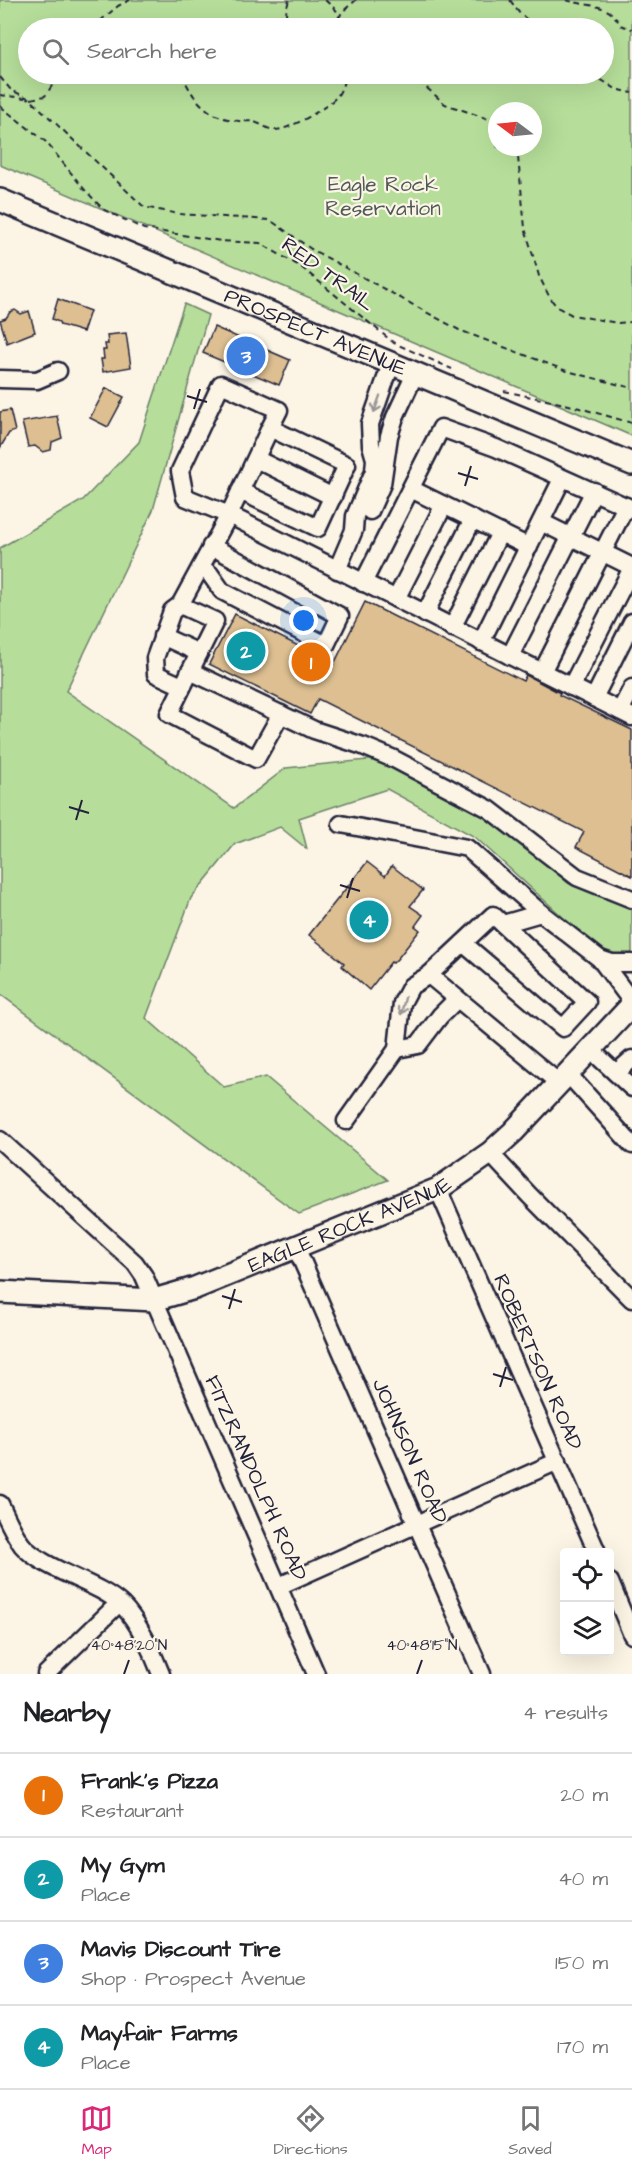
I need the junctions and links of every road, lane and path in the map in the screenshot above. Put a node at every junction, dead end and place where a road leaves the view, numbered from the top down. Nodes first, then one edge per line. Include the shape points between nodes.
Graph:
1 (130, 0) edge
2 (289, 0) edge
3 (325, 0) edge
4 (356, 0) edge
5 (510, 0) edge
6 (566, 0) edge
7 (104, 18) edge
8 (286, 18) edge
9 (339, 18) joint
10 (525, 18) edge
11 (632, 29) edge
12 (0, 77) edge
13 (53, 84) edge
14 (187, 84) edge
15 (342, 84) edge
16 (422, 84) edge
17 (608, 84) edge
18 (632, 93) edge
19 (0, 95) edge
20 (30, 99) junction
21 (0, 106) edge
22 (488, 119) edge
23 (518, 156) edge
24 (0, 200) edge
25 (632, 322) edge
26 (391, 364) junction
27 (454, 370) dead end
28 (58, 371) dead end
29 (416, 374) junction
30 (0, 379) edge
31 (494, 388) dead end
32 (632, 388) edge
33 (632, 423) edge
34 (270, 428) junction
35 (255, 459) junction
36 (632, 464) edge
37 (562, 479) junction
38 (411, 489) junction
39 (240, 491) junction
40 (594, 491) junction
41 (333, 497) junction
42 (444, 505) junction
43 (629, 508) edge
44 (229, 515) junction
45 (472, 519) junction
46 (541, 522) junction
47 (354, 530) junction
48 (500, 533) junction
49 (571, 537) junction
50 (211, 546) junction
51 (528, 547) junction
52 (602, 552) junction
53 (201, 567) junction
54 (632, 568) edge
55 (337, 570) junction
56 (363, 583) junction
57 (396, 599) junction
58 (180, 605) junction
59 (425, 614) junction
60 (632, 622) edge
61 (452, 628) junction
62 (162, 636) junction
63 (481, 642) junction
64 (632, 645) edge
65 (199, 653) junction
66 (510, 656) junction
67 (542, 672) junction
68 (186, 679) junction
69 (571, 687) junction
70 (632, 688) edge
71 (599, 700) junction
72 (281, 714) junction
73 (626, 714) edge
74 (341, 824) dead end
75 (632, 899) edge
76 (541, 913) junction
77 (503, 924) junction
78 (463, 943) junction
79 (600, 959) junction
80 (632, 963) edge
81 (429, 975) junction
82 (457, 999) junction
83 (632, 1004) edge
84 (397, 1049) junction
85 (591, 1049) junction
86 (632, 1059) edge
87 (616, 1073) junction
88 (563, 1079) junction
89 (632, 1088) edge
90 (346, 1121) dead end
91 (0, 1140) edge
92 (632, 1145) edge
93 (490, 1153) junction
94 (438, 1189) junction
95 (296, 1247) junction
96 (0, 1292) edge
97 (632, 1299) edge
98 (154, 1300) junction
99 (558, 1461) junction
100 (0, 1504) edge
101 (418, 1524) junction
102 (595, 1548) edge
103 (279, 1586) junction
104 (614, 1594) edge
105 (119, 1603) junction
106 (632, 1635) edge
107 (46, 1674) edge
108 (161, 1674) edge
109 (316, 1674) edge
110 (483, 1674) edge

1 - 7 path
2 - 8 path
3 - 9 path
4 - 9 path
5 - 10 path
6 - 11 path via 606,9 615,14 620,24
12 - 20 path via 10,90
13 - 20 path via 45,96
14 - 15 path via 196,101 214,114 278,130 325,107 338,95
16 - 22 path via 445,104
17 - 18 path
19 - 20 path
20 - 32 path via 144,207 179,214 270,220 312,249 459,330 567,371
21 - 27 path, RED TRAIL via 46,142 104,210 144,230 260,243 301,267 394,343
23 - 25 path via 525,228 550,298 572,315
24 - 26 main road, PROSPECT AVENUE
26 - 29 main road, PROSPECT AVENUE
26 -> 47 street via 370,424 374,471 355,516
28 - 30 street via 37,380
29 - 36 main road, PROSPECT AVENUE
29 - 47 street via 389,436 382,484 363,524
31 - 33 path
34 - 35 street
34 - 41 street via 347,465
34 - 44 street via 279,410 221,384 180,471 185,497
35 - 39 street
35 - 41 street
37 - 38 street via 441,428
37 - 40 street
37 - 46 street
38 - 42 street
38 - 56 street
39 - 41 street via 318,528
39 - 44 street
40 - 43 street
40 - 49 street
42 - 45 street
42 - 57 street
43 - 52 street
44 - 50 street
44 - 55 street
45 - 48 street
45 - 59 street
46 - 49 street
46 - 51 street
47 - 55 street
48 - 51 street
48 - 61 street
49 - 52 street
49 - 66 street
50 - 53 street
50 - 53 street via 340,616 326,645 222,591
51 - 63 street
52 - 54 street
52 - 67 street
53 - 58 street
54 - 69 street
55 - 56 street
56 - 57 street
57 - 59 street
58 - 62 street via 172,611
58 - 65 street via 215,621
59 - 61 street
60 - 71 street
61 - 63 street
62 - 65 street
62 - 68 street via 155,658 156,674
63 - 66 street
64 - 71 street
65 - 68 street
66 - 67 street
67 - 69 street
68 - 72 street
68 - 72 street via 169,714 256,759
69 - 71 street
70 - 73 street
71 - 73 street
72 - 75 street via 394,759 489,809 577,877
74 - 76 street via 467,848
76 - 77 street
76 - 79 street
77 - 78 street via 493,915
77 - 78 street via 587,1002 562,1028
78 - 81 street
79 - 80 street
79 - 83 street
81 - 82 street
81 -> 84 street via 411,986 402,1003
82 - 84 street via 418,1044
82 - 88 street
83 - 85 main road, EAGLE ROCK AVENUE
84 - 90 street
85 - 87 street
85 - 88 main road, EAGLE ROCK AVENUE
86 - 87 street
87 - 89 street
88 - 92 street
88 - 93 main road, EAGLE ROCK AVENUE
91 - 98 street, FITZRANDOLPH ROAD via 135,1263
93 - 94 main road, EAGLE ROCK AVENUE
93 - 97 street
94 - 95 main road, EAGLE ROCK AVENUE
94 - 99 street, ROBERTSON ROAD
95 - 98 main road, EAGLE ROCK AVENUE via 195,1288
95 - 101 street, JOHNSON ROAD
96 - 98 main road, EAGLE ROCK AVENUE
98 - 103 street, FITZRANDOLPH ROAD
99 - 101 street
99 - 102 street, ROBERTSON ROAD
100 - 105 street via 24,1547
101 - 103 street
101 - 110 street, JOHNSON ROAD
103 - 109 street, FITZRANDOLPH ROAD
104 - 106 street
105 - 107 street
105 - 108 street via 132,1617

